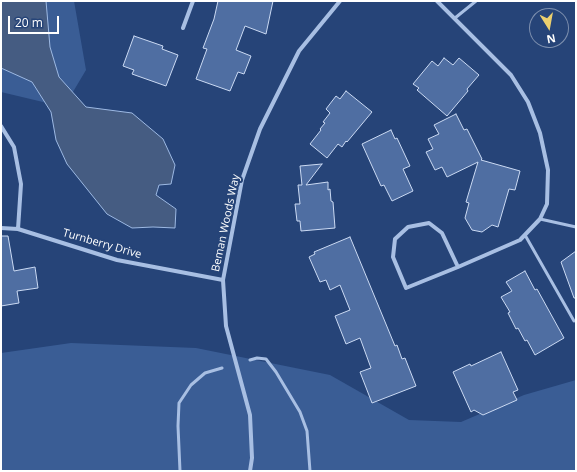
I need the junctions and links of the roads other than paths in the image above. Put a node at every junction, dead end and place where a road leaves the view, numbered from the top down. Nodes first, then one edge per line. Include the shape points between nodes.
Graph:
1 (193, 1) edge
2 (340, 1) edge
3 (437, 1) edge
4 (476, 1) edge
5 (455, 18) junction
6 (183, 28) dead end
7 (1, 126) edge
8 (540, 219) junction
9 (576, 227) edge
10 (1, 228) edge
11 (18, 229) junction
12 (525, 235) junction
13 (458, 267) junction
14 (223, 280) junction
15 (574, 321) dead end
16 (250, 360) dead end
17 (222, 368) dead end
18 (180, 471) edge
19 (250, 471) edge
20 (310, 471) edge

1 - 6 street
2 - 14 street, Beman Woods Way via 299,51 260,130 242,180
3 - 5 street
4 - 5 lane
5 - 8 street via 511,75 528,102 540,133 548,170 548,204
7 - 11 street via 14,147 21,184
8 - 9 lane
8 - 12 street
10 - 11 street, Turnberry Drive
11 - 14 street, Turnberry Drive via 117,260
12 - 13 street via 520,240
12 - 15 lane
13 - 13 street via 442,233 429,223 408,228 395,239 393,257 406,288
14 - 19 street, Beman Woods Way via 226,326 250,415
16 - 20 lane via 266,359 300,412 307,431
17 - 18 lane via 205,373 191,385 179,403

